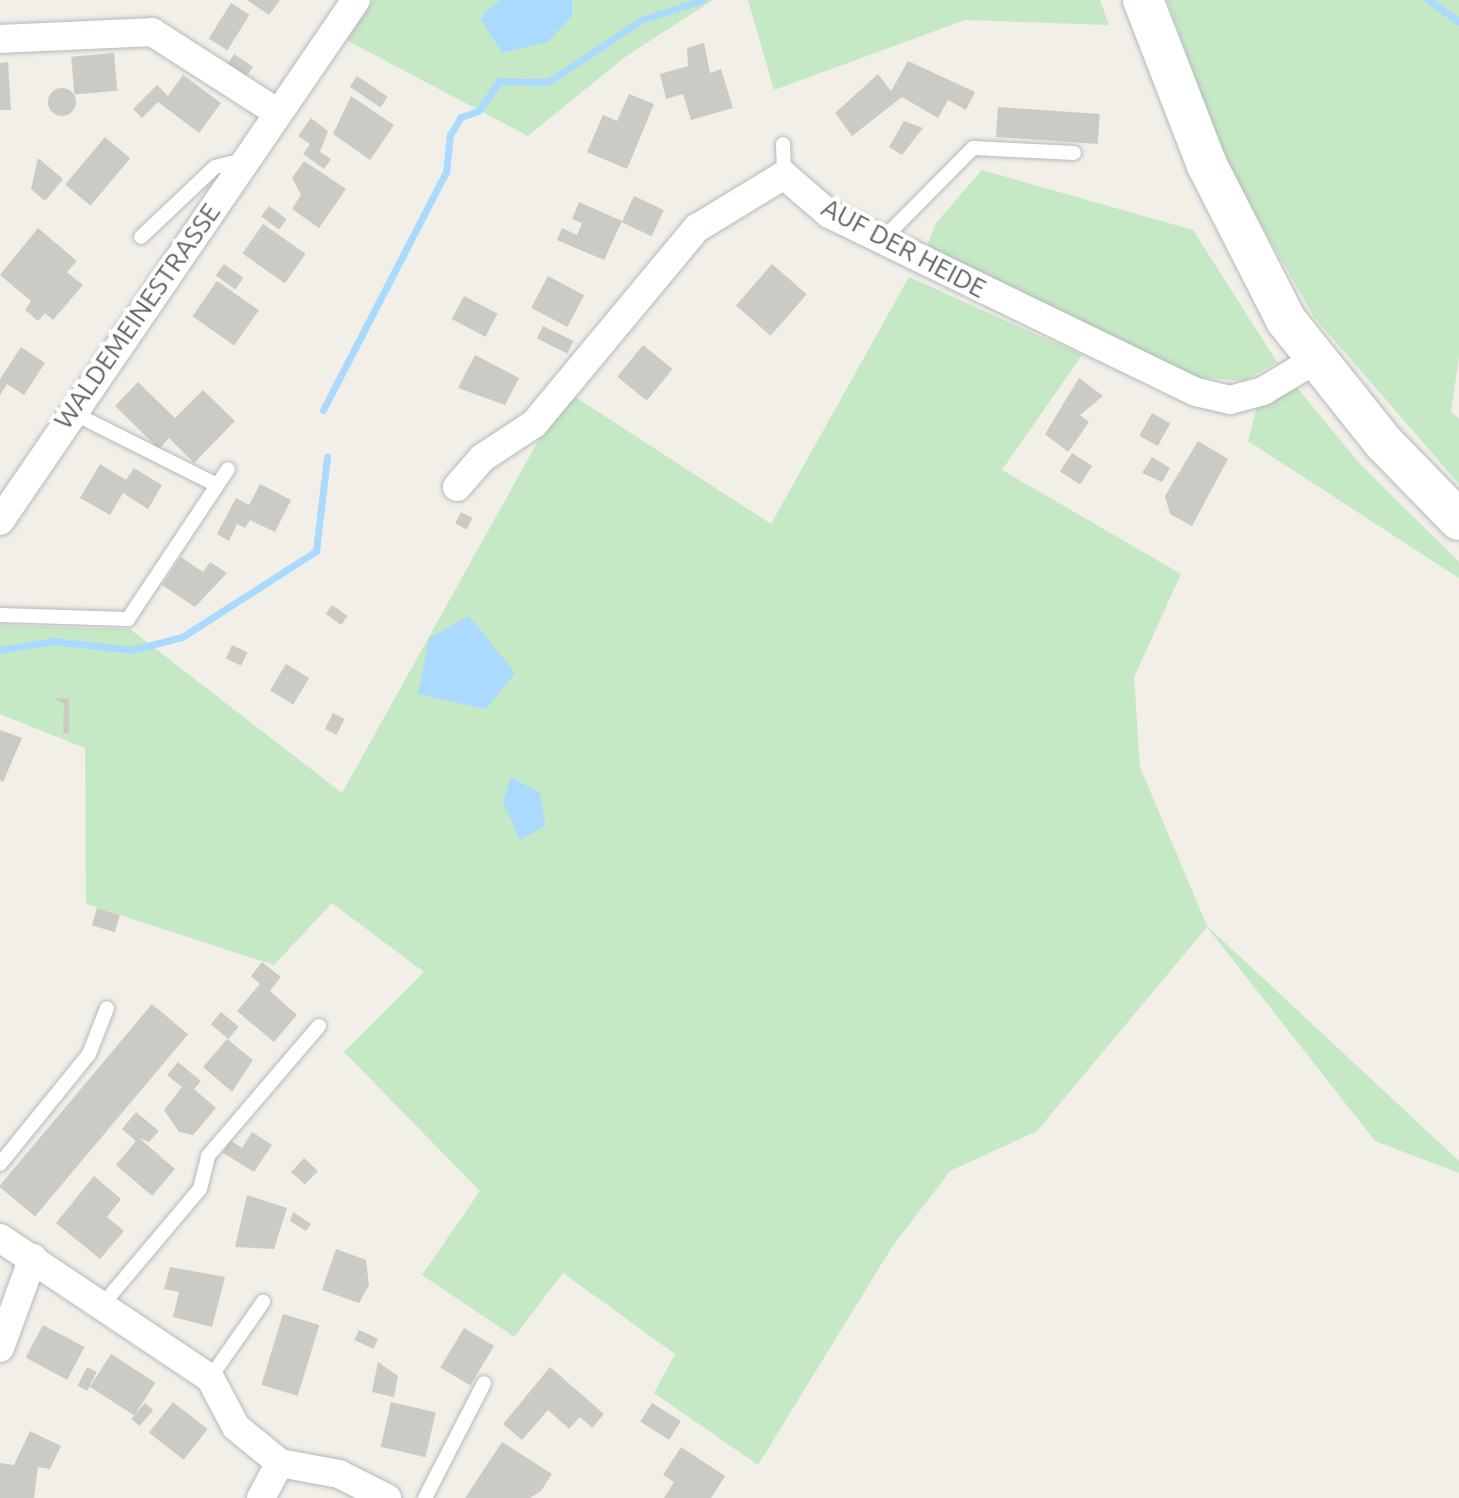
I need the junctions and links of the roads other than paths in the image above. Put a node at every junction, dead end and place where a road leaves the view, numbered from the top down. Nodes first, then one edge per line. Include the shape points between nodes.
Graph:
1 (356, 0) edge
2 (1143, 0) edge
3 (0, 39) edge
4 (278, 113) junction
5 (783, 144) dead end
6 (1074, 153) dead end
7 (246, 159) junction
8 (784, 175) junction
9 (141, 237) dead end
10 (881, 241) junction
11 (1313, 361) junction
12 (70, 412) junction
13 (228, 469) dead end
14 (217, 485) junction
15 (457, 487) dead end
16 (1459, 520) edge
17 (0, 521) edge
18 (0, 615) edge
19 (107, 1008) dead end
20 (319, 1026) dead end
21 (0, 1164) edge
22 (0, 1238) edge
23 (33, 1258) junction
24 (263, 1302) dead end
25 (103, 1304) junction
26 (0, 1348) edge
27 (210, 1378) junction
28 (484, 1383) dead end
29 (280, 1463) junction
30 (261, 1498) edge
31 (387, 1498) edge
32 (425, 1498) edge

1 - 4 street, WALDEMEINESTRASSE
2 - 11 street via 1207,165
3 - 4 street via 152,32
4 - 7 street, WALDEMEINESTRASSE
5 - 8 lane
6 - 10 lane via 973,148
7 - 9 lane via 215,167
7 - 12 street, WALDEMEINESTRASSE
8 - 10 street, AUF DER HEIDE via 829,214
8 - 15 street via 697,228 534,424 482,458
10 - 11 street, AUF DER HEIDE via 1196,392 1230,400
11 - 16 street
12 - 14 lane
12 - 17 street, WALDEMEINESTRASSE
13 - 14 lane
14 - 18 lane via 128,619
19 - 21 lane via 89,1054
20 - 25 lane via 208,1156 200,1189
22 - 23 street
23 - 25 street
23 - 26 street
24 - 27 lane
25 - 27 street
27 - 29 street via 236,1427
28 - 32 lane
29 - 30 street
29 - 31 street via 339,1474

